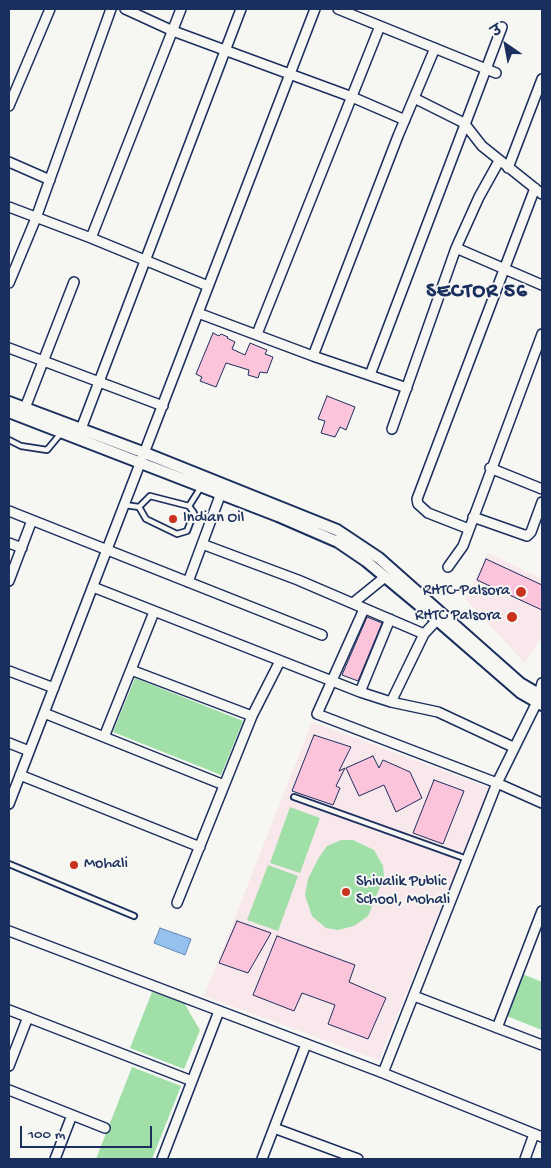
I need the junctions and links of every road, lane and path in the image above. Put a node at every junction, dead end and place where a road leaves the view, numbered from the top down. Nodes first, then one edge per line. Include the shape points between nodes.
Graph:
1 (50, 9) edge
2 (112, 9) edge
3 (124, 9) edge
4 (181, 9) edge
5 (241, 9) edge
6 (315, 9) edge
7 (338, 9) edge
8 (380, 26) junction
9 (502, 27) dead end
10 (173, 31) junction
11 (435, 48) junction
12 (226, 50) junction
13 (486, 68) junction
14 (496, 73) dead end
15 (290, 74) junction
16 (542, 79) edge
17 (352, 97) junction
18 (414, 98) junction
19 (9, 106) edge
20 (405, 120) junction
21 (464, 123) junction
22 (499, 161) junction
23 (9, 162) edge
24 (508, 168) junction
25 (50, 180) junction
26 (539, 191) edge
27 (9, 208) edge
28 (36, 218) junction
29 (91, 238) junction
30 (456, 248) junction
31 (145, 262) junction
32 (505, 271) junction
33 (9, 281) edge
34 (74, 282) dead end
35 (542, 285) edge
36 (208, 286) junction
37 (198, 313) junction
38 (257, 334) junction
39 (542, 334) edge
40 (9, 348) edge
41 (313, 356) junction
42 (44, 361) junction
43 (370, 375) junction
44 (99, 382) junction
45 (407, 388) junction
46 (9, 402) edge
47 (163, 406) junction
48 (25, 408) junction
49 (9, 412) edge
50 (81, 429) junction
51 (392, 429) dead end
52 (62, 432) junction
53 (9, 440) edge
54 (143, 458) junction
55 (490, 468) junction
56 (202, 486) junction
57 (542, 489) edge
58 (221, 493) junction
59 (542, 502) edge
60 (125, 504) junction
61 (189, 506) junction
62 (139, 507) junction
63 (9, 511) edge
64 (472, 517) junction
65 (32, 520) junction
66 (469, 529) junction
67 (9, 543) edge
68 (202, 544) junction
69 (22, 548) junction
70 (107, 550) junction
71 (448, 567) dead end
72 (385, 576) junction
73 (9, 581) edge
74 (188, 582) junction
75 (93, 587) junction
76 (353, 604) junction
77 (364, 609) junction
78 (154, 612) junction
79 (439, 616) junction
80 (390, 619) junction
81 (424, 634) junction
82 (322, 635) dead end
83 (280, 661) junction
84 (131, 670) junction
85 (9, 671) edge
86 (333, 681) junction
87 (542, 683) edge
88 (54, 688) junction
89 (360, 692) junction
90 (540, 700) edge
91 (391, 702) junction
92 (44, 713) junction
93 (252, 716) junction
94 (104, 737) junction
95 (9, 743) edge
96 (513, 747) junction
97 (29, 751) junction
98 (20, 775) junction
99 (497, 783) junction
100 (224, 785) junction
101 (294, 797) dead end
102 (542, 803) edge
103 (9, 804) edge
104 (200, 847) junction
105 (467, 859) junction
106 (9, 864) edge
107 (177, 903) dead end
108 (542, 910) edge
109 (134, 916) dead end
110 (9, 931) edge
111 (414, 996) junction
112 (9, 1010) edge
113 (219, 1011) junction
114 (28, 1017) junction
115 (497, 1028) junction
116 (306, 1044) junction
117 (542, 1045) edge
118 (9, 1066) edge
119 (383, 1073) junction
120 (192, 1081) junction
121 (9, 1090) edge
122 (72, 1115) junction
123 (105, 1128) dead end
124 (274, 1128) junction
125 (538, 1136) edge
126 (55, 1159) edge
127 (162, 1159) edge
128 (262, 1159) edge
129 (357, 1159) edge
130 (524, 1159) edge

1 - 19 street
2 - 25 street
3 - 10 street
4 - 10 street
5 - 12 street
6 - 15 street
7 - 8 street
8 - 11 street
8 - 17 street
9 - 13 street
10 - 12 street
10 - 29 street
11 - 13 street
11 - 18 street
12 - 15 street
12 - 31 street
13 - 14 street
13 - 21 street
15 - 17 street
15 - 36 street
16 - 24 street
17 - 20 street
17 - 38 street
18 - 20 street
18 - 21 street
20 - 41 street
21 - 22 street
21 - 43 street
22 - 24 street
22 - 30 street via 478,197
23 - 25 street
24 - 26 street
25 - 28 street
26 - 32 street
27 - 28 street
28 - 29 street
28 - 33 street
29 - 31 street
30 - 32 street
30 - 45 street
31 - 36 street
31 - 44 street
32 - 35 street
32 - 66 street via 417,499 428,513
34 - 42 street
36 - 37 street
37 - 38 street
37 - 47 street
38 - 41 street
39 - 55 street
40 - 42 street
41 - 43 street
42 - 44 street
42 - 48 street
43 - 45 street
44 - 47 street
44 - 50 street
45 - 51 street
46 - 48 street
47 - 54 street
48 - 50 street
49 - 52 street
50 - 54 street
52 - 53 lane via 47,450 21,446
52 - 54 street
54 - 56 street
54 - 60 street
54 - 79 street via 337,530 379,558
55 - 57 street
55 - 64 street
56 - 58 street
56 - 61 lane
58 - 68 street
58 - 72 street via 324,534 352,550
59 - 64 street via 527,536
60 - 62 lane
60 - 70 street
61 - 62 lane via 150,496
61 - 62 lane via 194,513 187,531 177,534 146,519
63 - 65 street
64 - 66 street
65 - 69 street
65 - 70 street
66 - 71 street via 463,546
67 - 69 street
68 - 74 street
68 - 76 street
69 - 73 street
70 - 74 street
70 - 75 street
72 - 76 street
72 - 79 street
74 - 82 street
75 - 78 street
75 - 88 street
76 - 77 street
77 - 80 street
77 - 86 street
78 - 83 street
78 - 84 street
79 - 81 street
79 - 90 street
80 - 81 street
80 - 89 street
81 - 91 street
83 - 86 street
83 - 93 street
84 - 93 street
84 - 94 street
85 - 88 street
86 - 89 street
86 - 99 street via 317,714
87 - 90 street
88 - 92 street
89 - 91 street
90 - 96 street
91 - 96 street via 438,712
92 - 94 street
92 - 97 street
93 - 100 street
94 - 100 street
95 - 97 street
96 - 99 street
97 - 98 street
98 - 103 street
98 - 104 street
99 - 102 street
99 - 105 street
100 - 104 street
101 - 105 lane
104 - 107 street
105 - 111 street
106 - 109 lane
108 - 115 street
110 - 113 street
111 - 115 street
111 - 119 street
112 - 114 street
113 - 116 street
113 - 120 street
114 - 118 street
114 - 120 street
115 - 117 street
116 - 119 street
116 - 124 street
119 - 125 street
120 - 127 street
121 - 122 street
122 - 123 street
122 - 126 street
124 - 128 street
124 - 129 street
125 - 130 street

